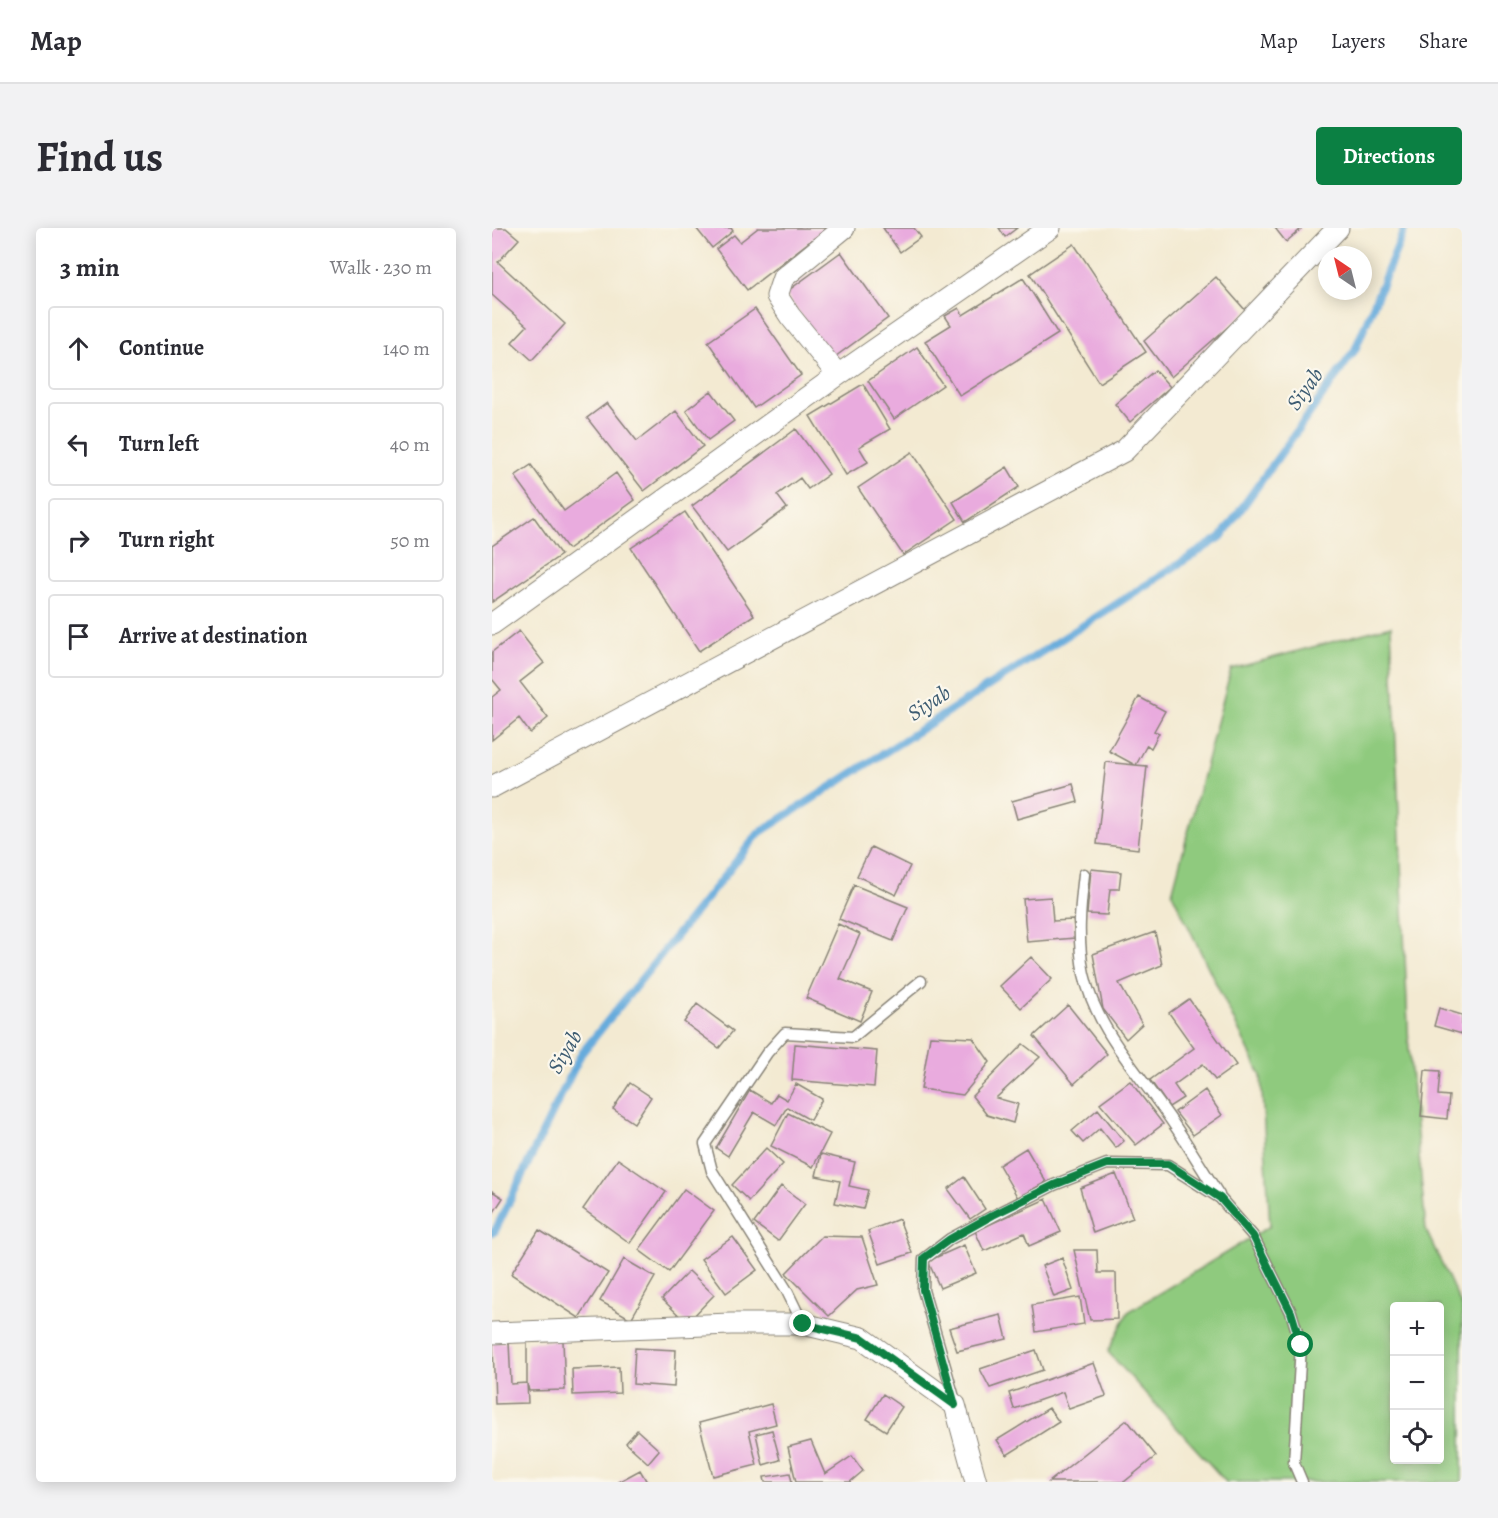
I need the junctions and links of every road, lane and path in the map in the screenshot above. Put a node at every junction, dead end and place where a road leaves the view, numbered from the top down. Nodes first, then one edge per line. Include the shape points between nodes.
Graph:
1 (844, 228) edge
2 (1050, 228) edge
3 (1338, 228) edge
4 (838, 375) junction
5 (492, 624) edge
6 (492, 787) edge
7 (1084, 874) dead end
8 (921, 981) dead end
9 (1220, 1198) junction
10 (803, 1324) junction
11 (492, 1333) edge
12 (955, 1405) junction
13 (976, 1482) edge
14 (1302, 1482) edge

1 - 4 street via 783,278 777,296
2 - 4 street
3 - 6 street via 1124,451
4 - 5 street
7 - 9 lane via 1078,925 1084,975 1098,1015 1175,1125
8 - 10 lane via 853,1037 784,1033 705,1144 711,1172 786,1289
9 - 12 lane via 1168,1164 1107,1164 1054,1185 950,1239 924,1258 923,1290
9 - 14 lane via 1253,1236 1291,1312 1301,1345 1294,1463
10 - 11 street
10 - 12 street via 862,1338
12 - 13 street

